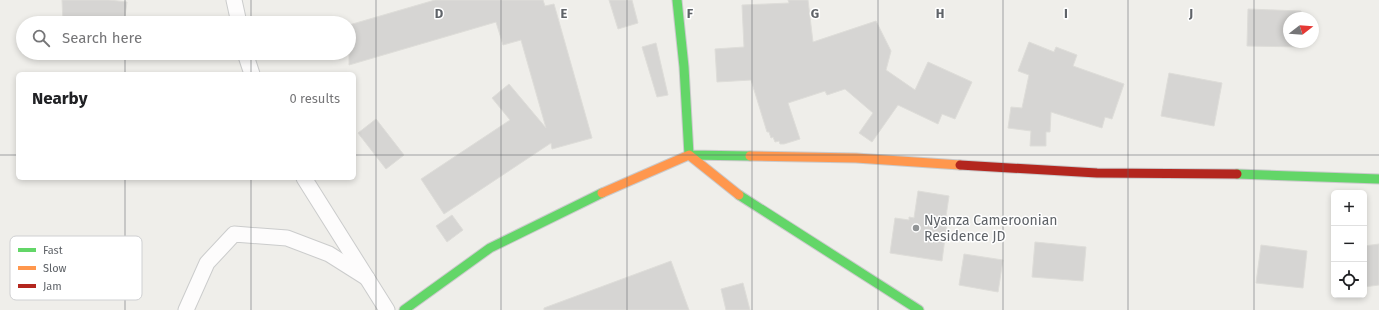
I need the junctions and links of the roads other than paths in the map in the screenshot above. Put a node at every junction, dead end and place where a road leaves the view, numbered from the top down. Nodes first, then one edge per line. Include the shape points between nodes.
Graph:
1 (234, 0) edge
2 (677, 0) edge
3 (237, 16) edge
4 (247, 60) edge
5 (251, 72) edge
6 (689, 155) junction
7 (1379, 179) edge
8 (305, 180) edge
9 (367, 278) junction
10 (186, 310) edge
11 (387, 310) edge
12 (404, 310) edge
13 (919, 310) edge

1 - 3 street
2 - 6 street
4 - 5 street
6 - 7 street via 856,158 1097,173
6 - 12 street via 606,190 490,248
6 - 13 street via 741,196
8 - 9 street
9 - 10 street via 329,254 287,238 234,234 207,263
9 - 11 street

